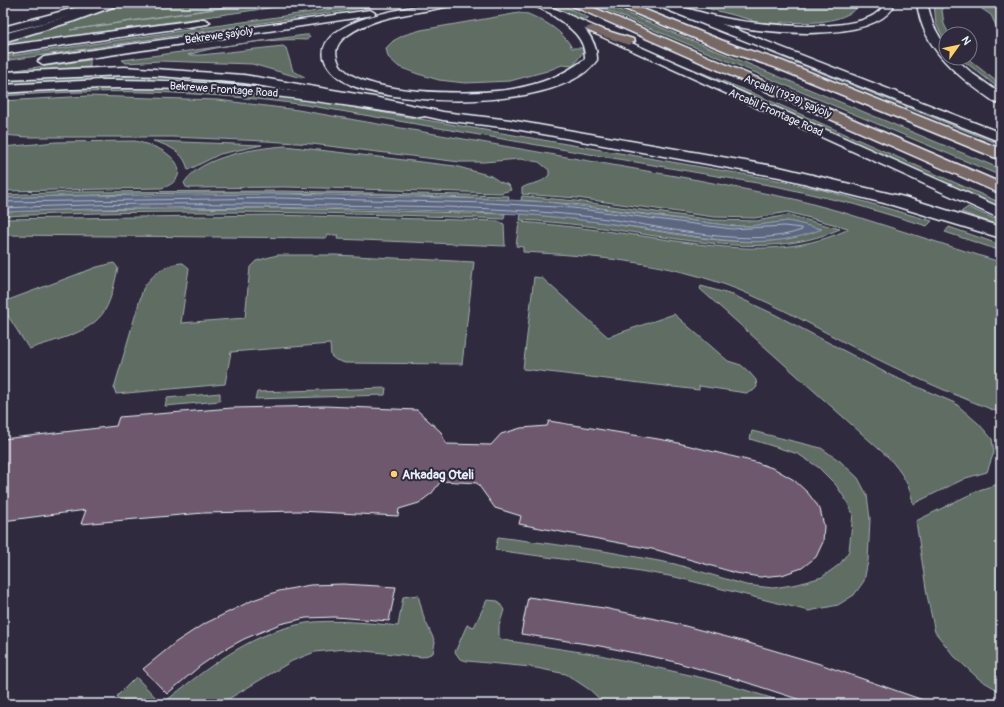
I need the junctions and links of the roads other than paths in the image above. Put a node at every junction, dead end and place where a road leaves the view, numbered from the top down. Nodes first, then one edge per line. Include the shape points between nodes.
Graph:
1 (103, 3) edge
2 (114, 3) edge
3 (435, 3) edge
4 (449, 3) edge
5 (533, 3) edge
6 (574, 3) edge
7 (619, 3) edge
8 (888, 3) edge
9 (922, 3) edge
10 (663, 4) edge
11 (553, 12) junction
12 (213, 21) dead end
13 (592, 29) junction
14 (3, 30) edge
15 (3, 38) edge
16 (938, 46) edge
17 (3, 50) edge
18 (778, 64) junction
19 (956, 66) edge
20 (3, 67) edge
21 (3, 76) edge
22 (750, 80) junction
23 (3, 89) edge
24 (1001, 100) edge
25 (443, 116) junction
26 (1001, 138) edge
27 (1001, 155) edge
28 (1001, 189) edge
29 (1001, 214) edge
30 (1001, 233) edge

1 - 14 main road
2 - 15 main road via 70,19
3 - 20 main road, Bekrewe şaýoly
4 - 11 main road via 378,18 354,26 331,44 328,53 330,62 338,72 356,82 390,92 463,97 536,88 571,76 591,60 592,47 588,40
5 - 11 main road, Arcabil Frontage Road
6 - 22 main road, Arçabil (1939) şaýoly
7 - 18 main road, Arçabil (1939) şaýoly via 732,49
8 - 10 main road via 888,8 882,16 858,25 800,30 730,23
9 - 16 main road via 924,20
10 - 18 main road via 693,22
10 - 26 main road
11 - 13 main road, Arcabil Frontage Road
12 - 17 main road, Bekrewe şaýoly
13 - 22 main road via 716,72
13 - 29 main road, Arcabil Frontage Road
18 - 27 main road, Arçabil (1939) şaýoly
19 - 24 main road
21 - 25 main road via 124,71 198,74 311,90
22 - 28 main road, Arçabil (1939) şaýoly
23 - 25 main road, Bekrewe Frontage Road via 87,84 184,84 269,91
25 - 30 main road via 510,124 779,172 885,197

